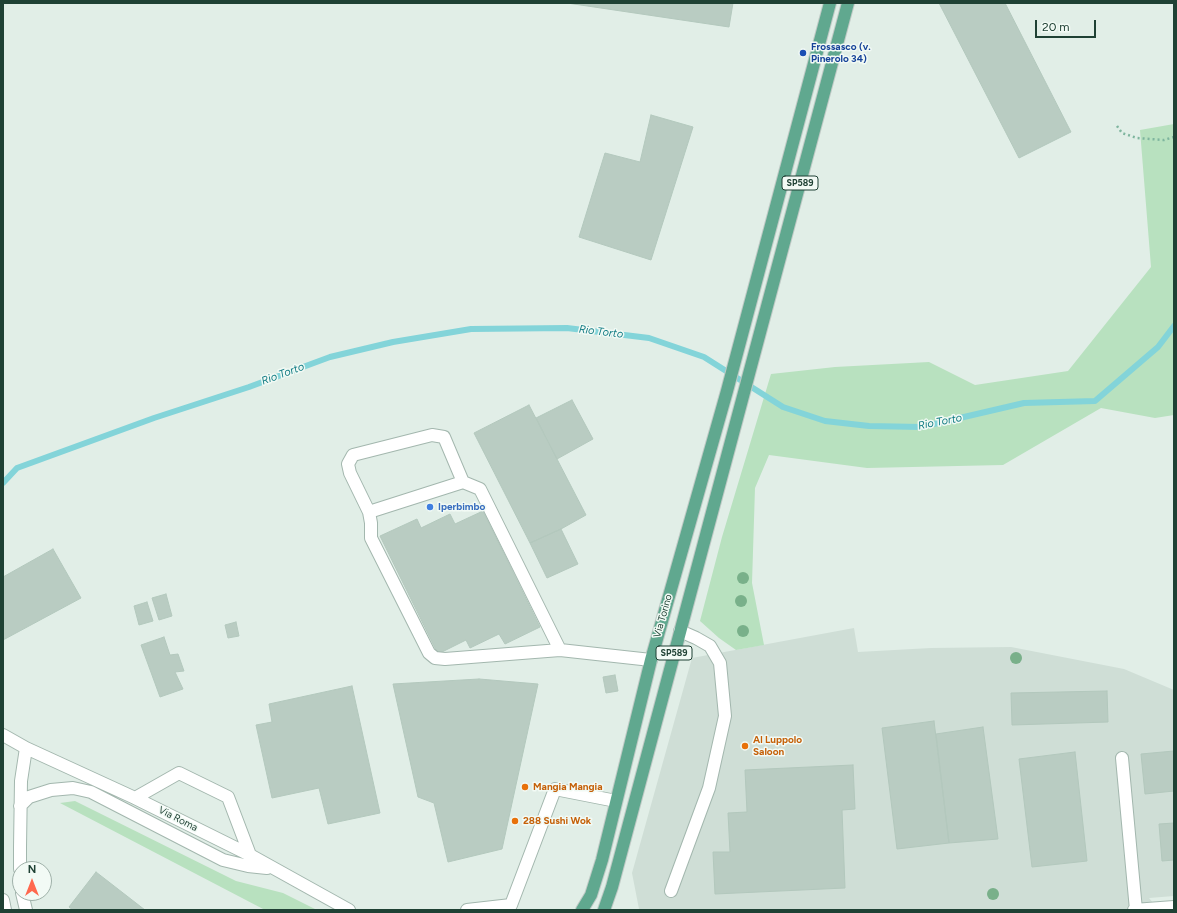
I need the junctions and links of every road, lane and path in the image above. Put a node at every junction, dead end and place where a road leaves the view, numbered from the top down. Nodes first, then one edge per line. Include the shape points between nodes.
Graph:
1 (830, 3) edge
2 (848, 3) edge
3 (1117, 126) dead end
4 (1174, 137) edge
5 (464, 482) junction
6 (369, 512) junction
7 (680, 631) junction
8 (560, 650) junction
9 (651, 660) junction
10 (3, 735) edge
11 (26, 748) junction
12 (1122, 758) dead end
13 (135, 798) junction
14 (616, 801) junction
15 (20, 806) junction
16 (250, 855) junction
17 (20, 861) edge
18 (274, 868) junction
19 (671, 891) dead end
20 (3, 900) edge
21 (1174, 906) edge
22 (5, 910) edge
23 (349, 910) edge
24 (467, 910) edge
25 (582, 910) edge
26 (604, 910) edge
27 (1135, 910) edge

1 - 9 main road, Via Torino / SP589 via 727,391
2 - 7 main road, SP589
3 - 4 path via 1122,133 1137,138 1164,140
5 - 6 street
5 - 6 street via 444,437 432,434 353,455 348,464 350,473
5 - 8 street via 480,489
6 - 8 street via 371,538 429,653 435,658
7 - 19 street via 710,646 720,663 725,716 709,788
7 - 26 main road, SP589
8 - 9 street
9 - 14 main road, Via Torino
10 - 11 street, Via Roma
11 - 13 street, Via Roma
11 - 15 street
12 - 27 street
13 - 16 street, Via Roma
13 - 16 street via 179,773 228,797
14 - 24 street via 555,789 511,905
14 - 25 main road, Via Torino via 602,860 591,895
15 - 17 street
15 - 18 street via 30,797 51,790 73,788 91,792 223,860 248,866
16 - 18 street, Via Roma
18 - 23 street, Via Roma
20 - 22 street
21 - 27 street

